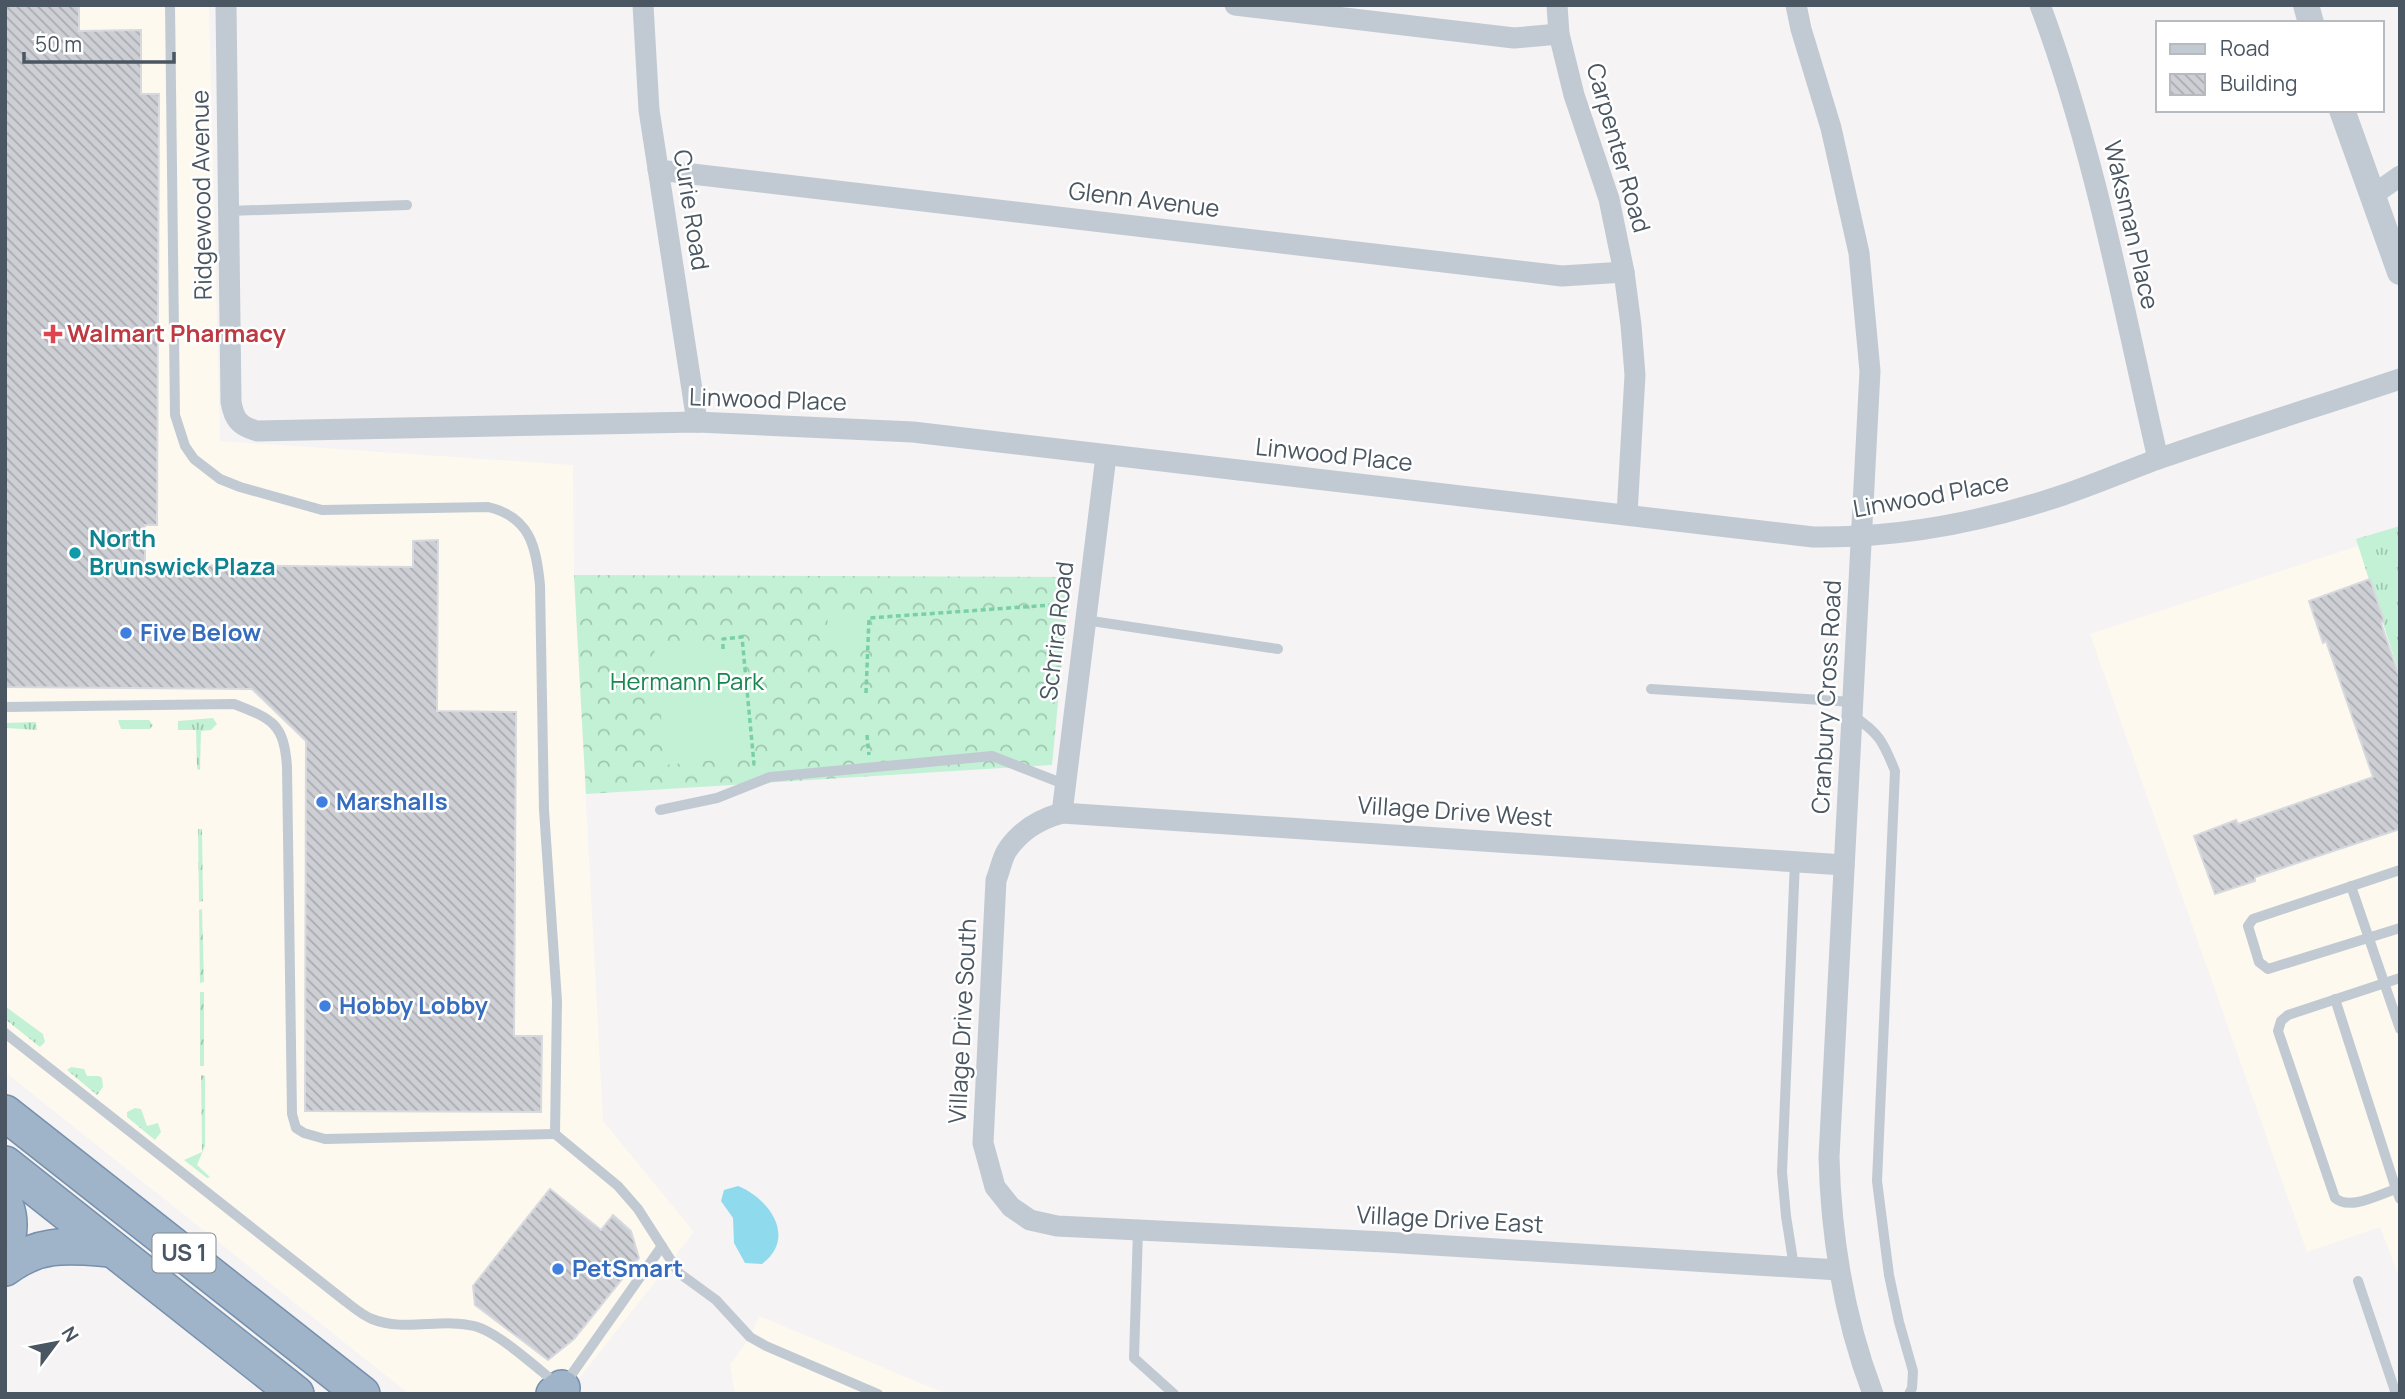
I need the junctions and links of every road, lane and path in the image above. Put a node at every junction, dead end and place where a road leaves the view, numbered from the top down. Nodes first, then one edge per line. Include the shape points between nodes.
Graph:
1 (170, 5) edge
2 (226, 5) edge
3 (643, 5) edge
4 (1235, 5) edge
5 (1557, 5) edge
6 (1796, 5) edge
7 (2040, 5) edge
8 (1559, 34) junction
9 (2343, 112) edge
10 (658, 170) junction
11 (2400, 176) edge
12 (2373, 195) junction
13 (407, 205) dead end
14 (229, 211) junction
15 (1624, 272) junction
16 (2400, 272) edge
17 (2400, 379) edge
18 (697, 422) junction
19 (240, 424) joint
20 (1106, 456) junction
21 (2158, 459) junction
22 (1627, 514) junction
23 (1861, 537) junction
24 (1075, 620) junction
25 (723, 649) dead end
26 (1278, 649) dead end
27 (1651, 689) dead end
28 (866, 693) dead end
29 (5, 707) edge
30 (1852, 708) junction
31 (867, 735) dead end
32 (881, 756) dead end
33 (869, 757) junction
34 (861, 758) dead end
35 (768, 764) dead end
36 (1064, 785) junction
37 (660, 810) dead end
38 (1062, 813) junction
39 (1795, 861) junction
40 (1844, 864) junction
41 (2400, 870) edge
42 (2351, 886) junction
43 (2400, 928) edge
44 (2369, 938) junction
45 (2400, 978) edge
46 (2384, 983) junction
47 (2335, 999) junction
48 (2400, 1028) edge
49 (5, 1033) edge
50 (5, 1113) edge
51 (555, 1134) junction
52 (5, 1164) edge
53 (2398, 1194) edge
54 (5, 1203) edge
55 (1057, 1226) joint
56 (1138, 1230) junction
57 (662, 1246) junction
58 (5, 1248) edge
59 (112, 1249) junction
60 (1794, 1267) junction
61 (5, 1268) edge
62 (1839, 1270) junction
63 (2358, 1282) dead end
64 (306, 1350) junction
65 (558, 1392) edge
66 (296, 1394) edge
67 (362, 1394) edge
68 (387, 1394) edge
69 (878, 1394) edge
70 (1174, 1394) edge
71 (1873, 1394) edge
72 (1909, 1394) edge
73 (2396, 1394) edge

1 - 51 lane via 175,415 185,446 220,479 322,510 488,507 519,521 530,538 540,585 544,810 557,1001
2 - 14 street, Ridgewood Avenue
3 - 10 street, Curie Road via 645,71
4 - 8 street via 1514,38
5 - 8 street, Carpenter Road
6 - 23 street, Cranbury Cross Road via 1831,128 1859,253 1870,371
7 - 21 street, Waksman Place via 2084,135
8 - 15 street, Carpenter Road via 1609,199
9 - 12 street
10 - 15 street, Glenn Avenue via 1562,276
10 - 18 street, Curie Road
11 - 12 street
12 - 16 street
13 - 14 lane
14 - 19 street, Ridgewood Avenue via 231,402
15 - 22 street, Carpenter Road via 1635,375
17 - 21 street, Linwood Place
18 - 19 street, Linwood Place via 257,431
18 - 20 street, Linwood Place via 913,432
20 - 22 street, Linwood Place
20 - 24 street, Schrira Road
21 - 23 street, Linwood Place via 1988,517
22 - 23 street, Linwood Place via 1813,537
23 - 30 street, Cranbury Cross Road
24 - 26 lane
24 - 28 path via 1067,606 1051,605 869,618
24 - 36 street, Schrira Road
25 - 35 path via 723,639 742,637 754,764
27 - 30 lane
29 - 51 lane via 234,704 275,725 285,741 287,767 292,1114 296,1128 325,1139
30 - 40 street, Cranbury Cross Road
30 - 72 lane via 1886,749 1895,771 1877,1181 1889,1275 1913,1371
31 - 33 path
32 - 33 path
33 - 34 path
36 - 37 lane via 992,756 771,777 717,798
36 - 38 street, Schrira Road
38 - 39 street, Village Drive West
38 - 55 street, Village Drive South via 1042,819 1007,850 996,880 983,1143 995,1187 1011,1207 1030,1220
39 - 40 street, Village Drive West
39 - 60 lane via 1783,1172
40 - 62 street, Cranbury Cross Road via 1829,1157 1830,1211
41 - 42 lane
42 - 44 lane
42 - 44 lane via 2253,919 2248,926 2259,962 2268,970
43 - 44 lane
44 - 46 lane
45 - 46 lane
46 - 47 lane
46 - 48 lane
47 - 53 lane
47 - 53 lane via 2284,1017 2278,1031 2335,1198 2351,1203
49 - 65 lane via 373,1320 477,1326 497,1337
50 - 64 highway, US 1
51 - 57 lane via 618,1186
52 - 59 highway, US 1
54 - 58 highway via 9,1227
55 - 56 street, Village Drive East
56 - 60 street, Village Drive East
56 - 70 lane via 1134,1358
57 - 65 lane
57 - 69 lane via 679,1273 716,1300 750,1337
59 - 61 highway via 43,1248
59 - 66 highway, US 1
60 - 62 street, Village Drive East
62 - 71 street, Cranbury Cross Road
63 - 73 lane
64 - 67 highway, US 1
64 - 68 highway

